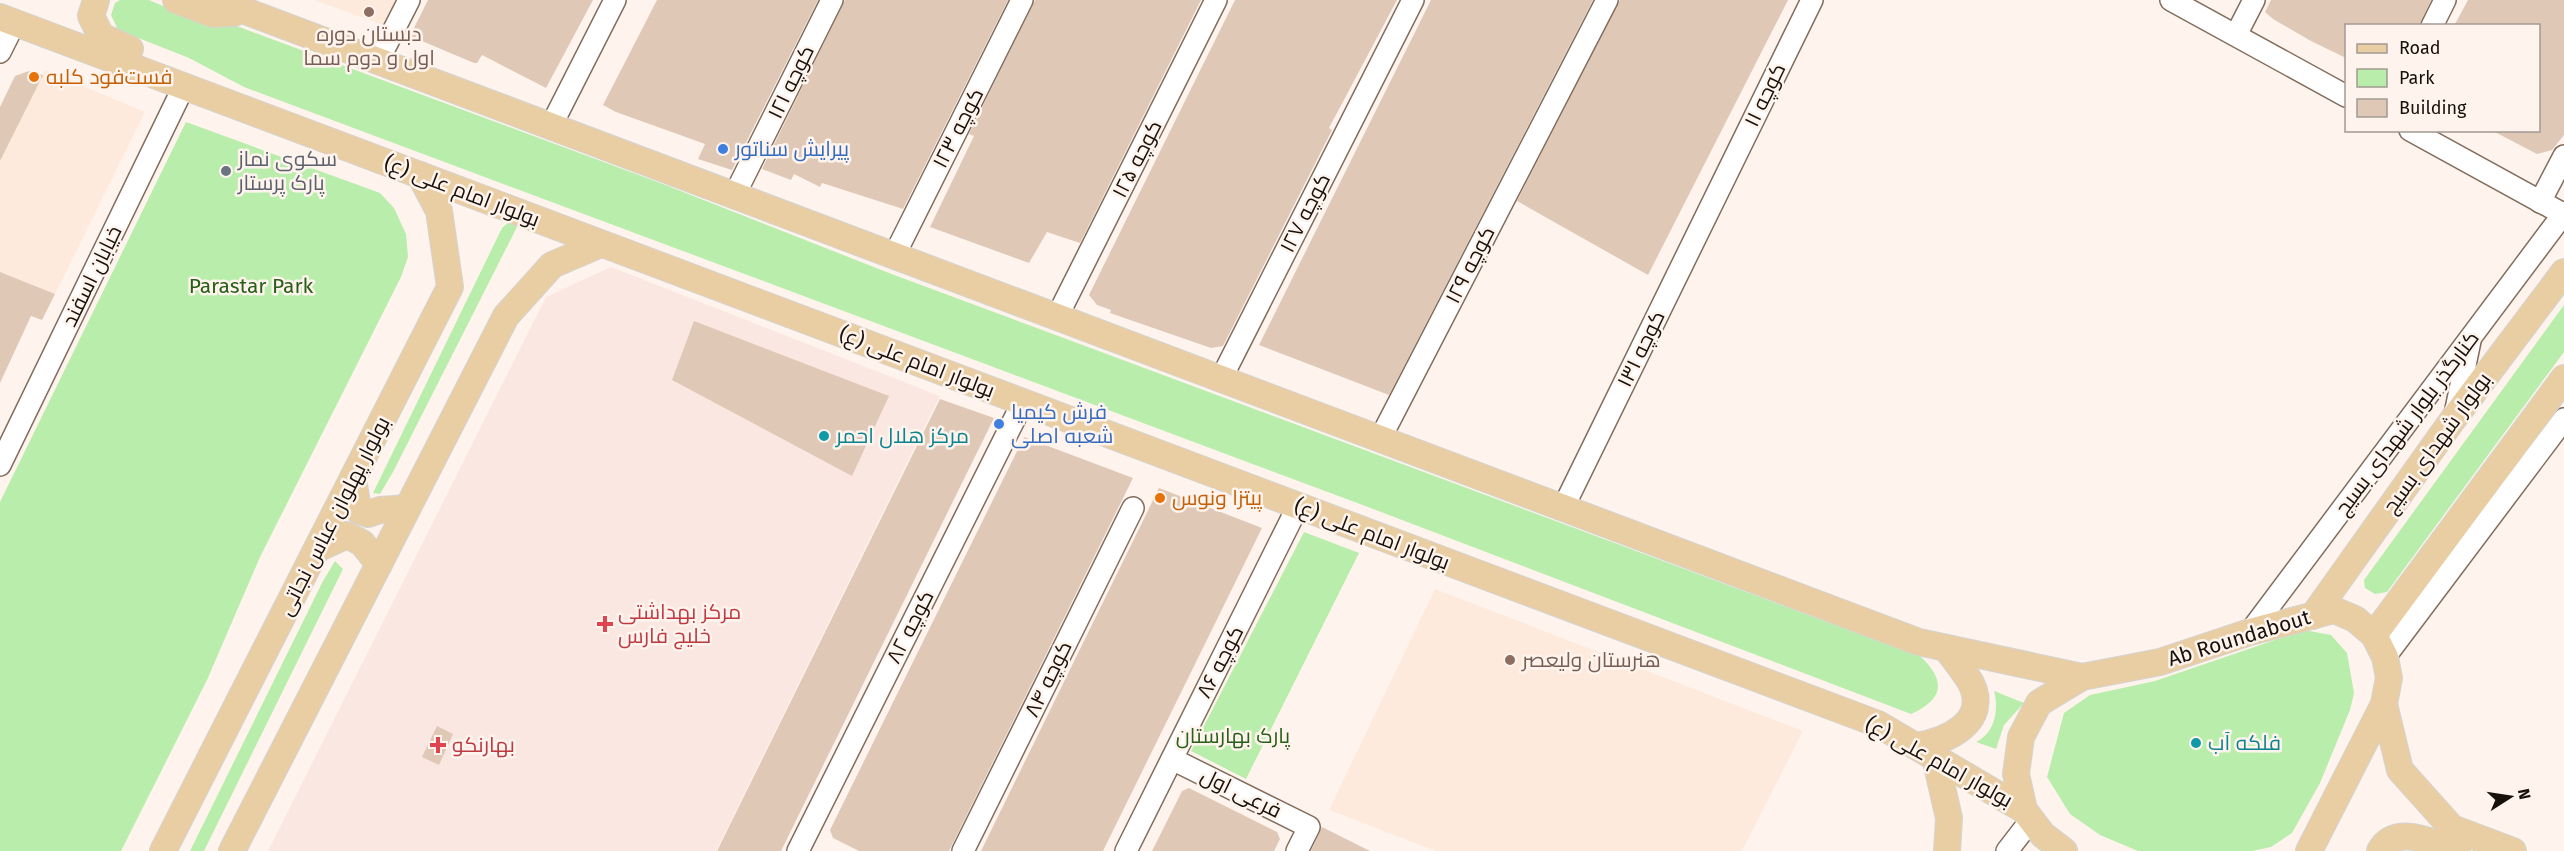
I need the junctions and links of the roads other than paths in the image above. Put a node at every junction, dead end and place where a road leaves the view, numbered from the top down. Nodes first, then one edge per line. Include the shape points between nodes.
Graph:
1 (96, 0) edge
2 (176, 0) edge
3 (216, 0) edge
4 (409, 0) edge
5 (615, 0) edge
6 (832, 0) edge
7 (1022, 0) edge
8 (1216, 0) edge
9 (1413, 0) edge
10 (1607, 0) edge
11 (1812, 0) edge
12 (2171, 0) edge
13 (2254, 0) edge
14 (2445, 0) edge
15 (247, 12) junction
16 (7, 20) edge
17 (2433, 24) edge
18 (2236, 35) junction
19 (0, 52) edge
20 (378, 61) junction
21 (184, 86) junction
22 (2345, 95) edge
23 (238, 106) junction
24 (551, 126) junction
25 (2414, 132) edge
26 (2564, 156) edge
27 (420, 175) junction
28 (1719, 190) joint
29 (734, 196) junction
30 (2540, 202) junction
31 (2564, 214) edge
32 (601, 244) junction
33 (894, 256) junction
34 (2564, 273) edge
35 (1057, 317) junction
36 (2471, 338) junction
37 (2564, 378) edge
38 (1221, 379) junction
39 (1023, 402) junction
40 (2454, 418) junction
41 (2564, 419) edge
42 (1380, 439) junction
43 (2512, 449) junction
44 (0, 465) edge
45 (353, 478) junction
46 (1298, 506) junction
47 (407, 508) junction
48 (1133, 508) dead end
49 (1563, 508) junction
50 (317, 549) junction
51 (379, 564) junction
52 (2313, 616) junction
53 (2250, 632) junction
54 (2374, 635) junction
55 (1946, 648) junction
56 (2385, 657) junction
57 (2082, 677) junction
58 (2384, 704) junction
59 (1926, 752) junction
60 (1172, 759) junction
61 (2028, 815) junction
62 (803, 849) edge
63 (2509, 849) edge
64 (163, 851) edge
65 (232, 851) edge
66 (963, 851) edge
67 (1126, 851) edge
68 (1297, 851) edge
69 (1947, 851) edge
70 (2007, 851) edge
71 (2064, 851) edge
72 (2309, 851) edge
73 (2380, 851) edge
74 (2457, 851) edge
75 (2478, 851) edge

1 - 23 main road via 91,15 101,36 205,77
2 - 15 main road via 213,14
3 - 15 main road
4 - 20 street
5 - 24 street
6 - 29 street, کوچه ۱۲۱
7 - 33 street, کوچه ۱۲۳
8 - 35 street, کوچه ۱۲۵
9 - 38 street, کوچه ۱۲۷
10 - 42 street, کوچه ۱۲۹
11 - 28 street, کوچه ۱۱
12 - 18 street
13 - 18 street
14 - 17 street
15 - 20 main road
16 - 19 street
16 - 21 main road, بولوار امام علی (ع)
18 - 22 street
20 - 24 main road
21 - 23 main road, بولوار امام علی (ع)
21 - 44 street, خیابان اسفند
23 - 27 main road, بولوار امام علی (ع)
24 - 29 main road
25 - 30 street
26 - 30 street
27 - 32 main road, بولوار امام علی (ع)
27 - 45 main road, بولوار پهلوان عباس نجاتی via 439,211 450,287
28 - 49 street, کوچه ۱۳۱
29 - 33 main road
30 - 31 street
31 - 36 street, کنارگذر بلوار شهدای بسیج
32 - 39 main road, بولوار امام علی (ع)
32 - 47 main road via 552,265 506,316
33 - 35 main road
34 - 40 main road, بولوار شهدای بسیج
35 - 38 main road
36 - 40 street
36 - 53 street, کنارگذر بلوار شهدای بسیج
37 - 43 main road
38 - 42 main road
39 - 46 main road, بولوار امام علی (ع)
39 - 62 street, کوچه ۸۲
40 - 52 main road, بولوار شهدای بسیج
41 - 43 street
41 - 56 street
42 - 49 main road
43 - 54 main road
45 - 47 main road via 358,510 368,514
45 - 50 main road, بولوار پهلوان عباس نجاتی
46 - 59 main road, بولوار امام علی (ع) via 1878,724
46 - 60 street, کوچه ۸۶
47 - 51 main road
48 - 66 street, کوچه ۸۴
49 - 55 main road via 1919,642
50 - 51 main road via 347,535 362,543
50 - 64 main road, بولوار پهلوان عباس نجاتی
51 - 65 main road
52 - 53 main road, Ab Roundabout
52 - 54 main road, Ab Roundabout via 2334,610 2355,619
53 - 57 main road, Ab Roundabout via 2160,662
54 - 56 main road, Ab Roundabout
55 - 57 main road
55 - 59 main road via 1971,684 1976,703 1960,731
56 - 58 main road, Ab Roundabout via 2389,678
57 - 61 main road, Ab Roundabout via 2039,703 2020,738 2016,774
58 - 63 main road via 2400,770 2452,828
58 - 72 main road, Ab Roundabout
59 - 61 main road, بولوار امام علی (ع)
59 - 69 main road via 1949,818
60 - 67 street, کوچه ۸۶
60 - 68 street, فرعی اول via 1310,827
61 - 70 street
61 - 71 main road via 2043,835
63 - 75 main road
73 - 74 main road via 2394,838 2404,836

